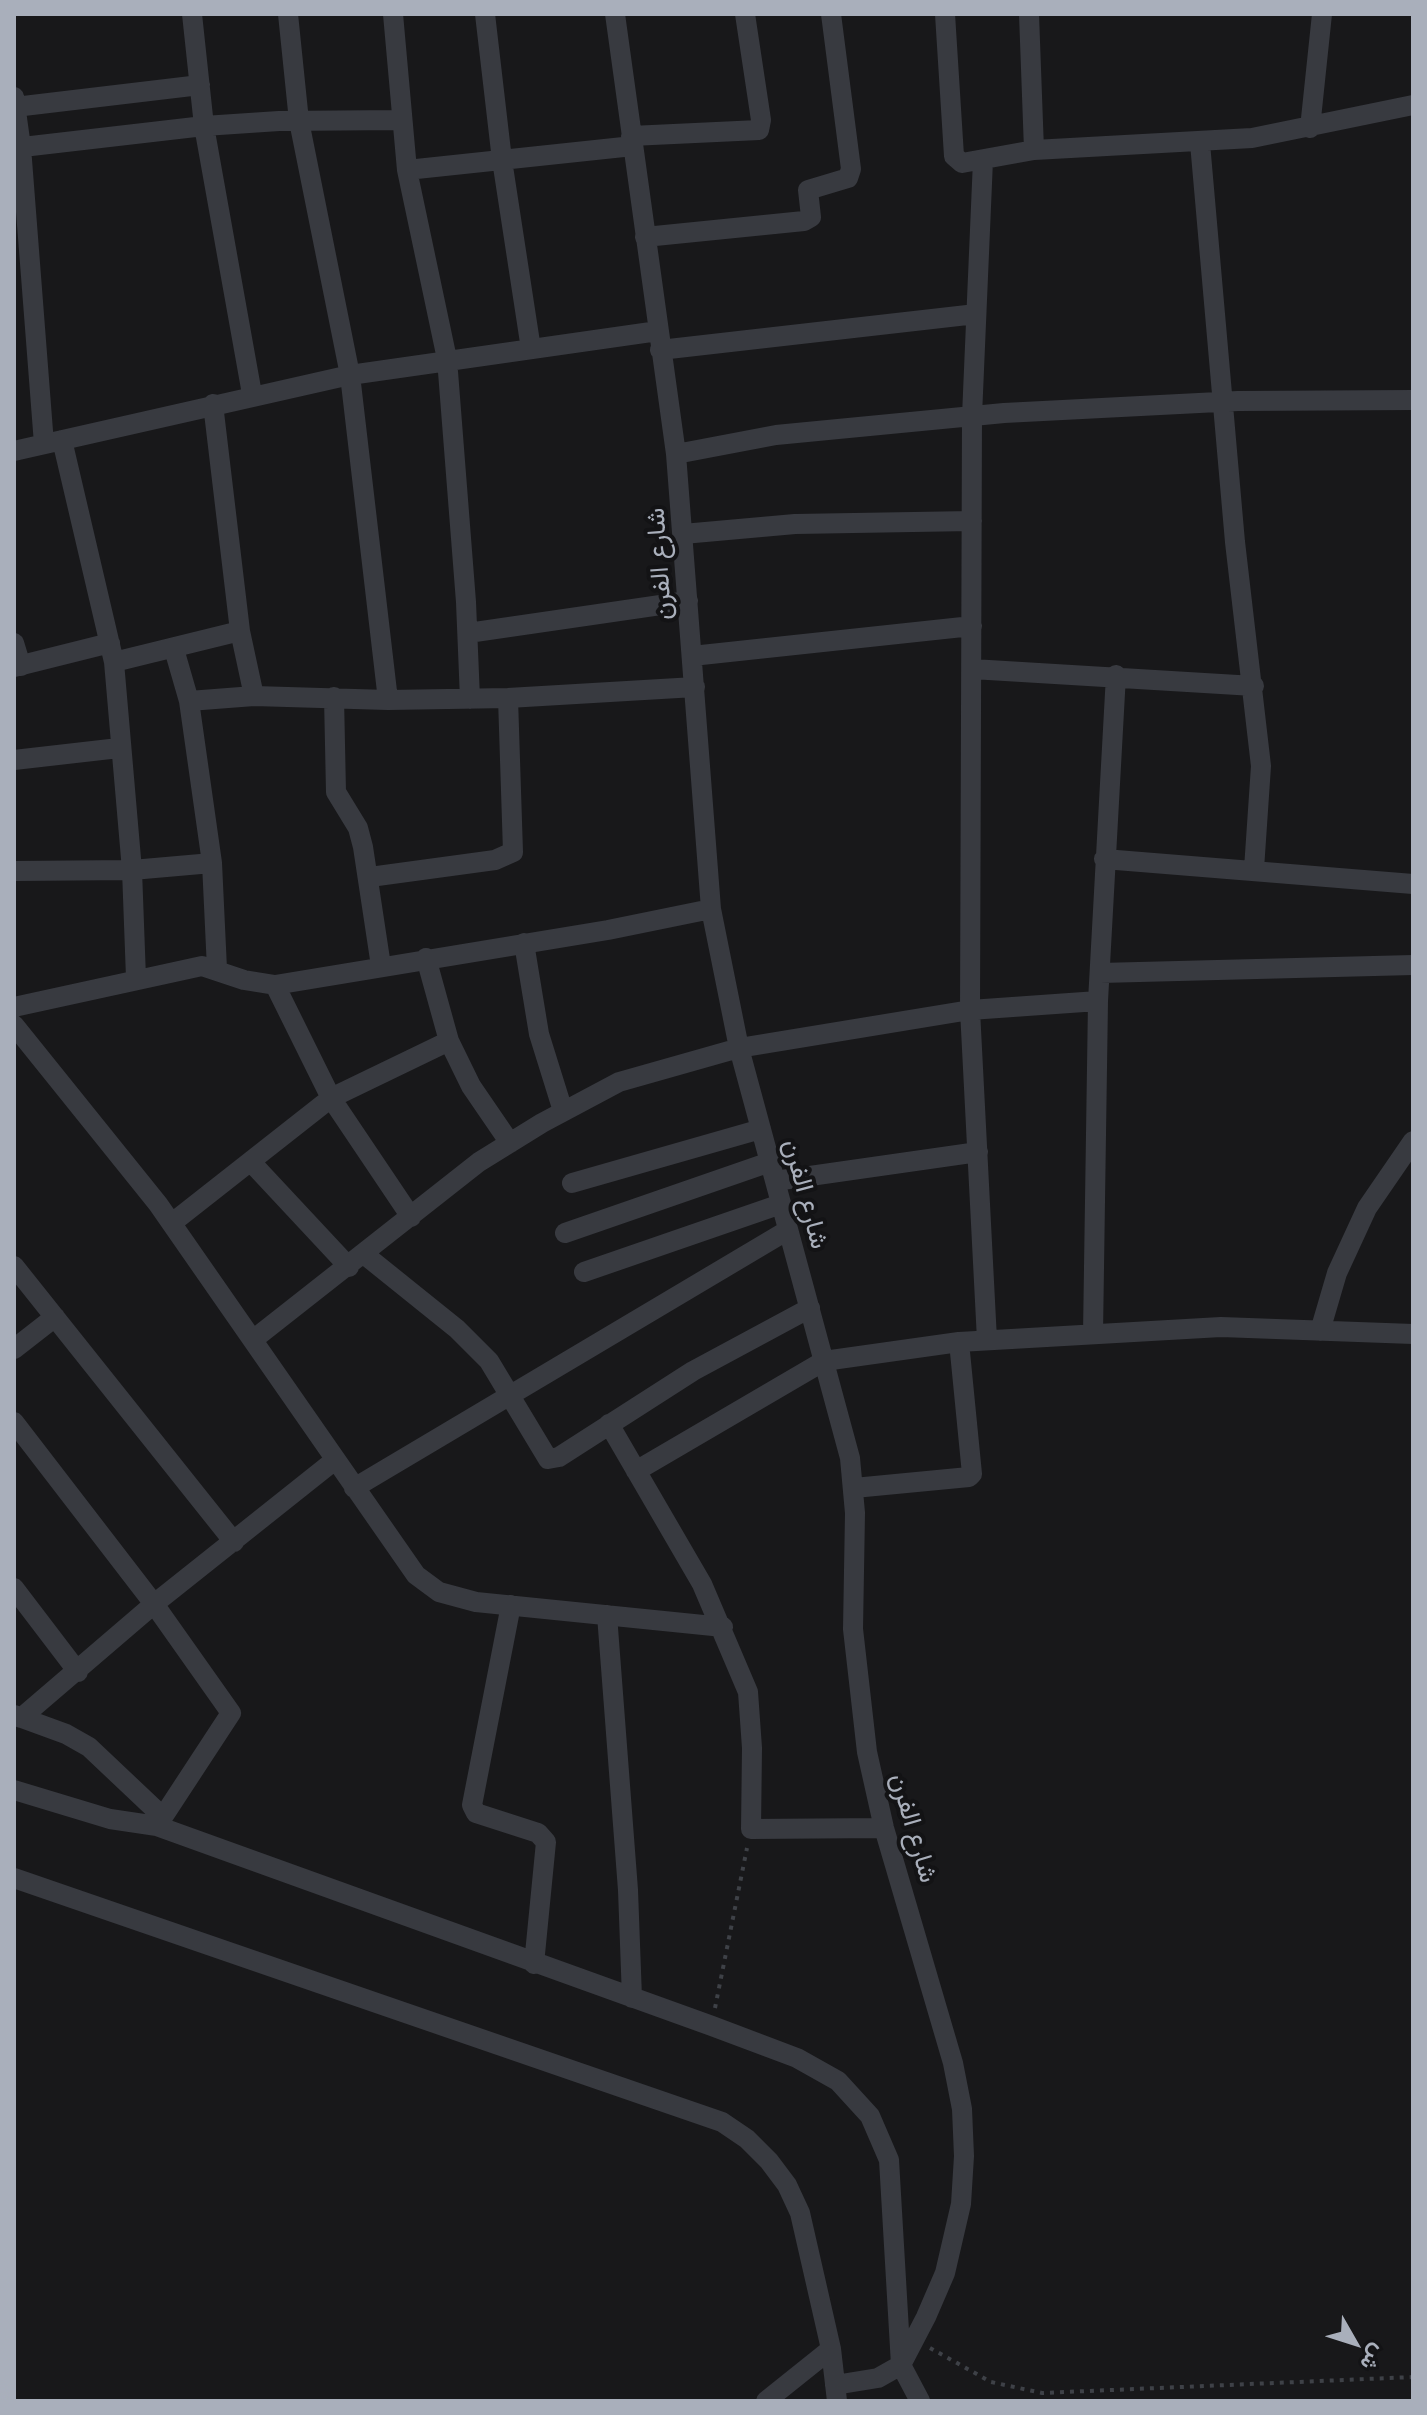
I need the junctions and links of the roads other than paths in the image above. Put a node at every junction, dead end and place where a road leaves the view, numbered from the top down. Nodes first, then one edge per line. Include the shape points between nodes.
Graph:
1 (192, 14) edge
2 (288, 14) edge
3 (393, 14) edge
4 (485, 14) edge
5 (615, 14) edge
6 (745, 14) edge
7 (831, 14) edge
8 (945, 14) edge
9 (1029, 14) edge
10 (1322, 14) edge
11 (200, 85) junction
12 (15, 102) edge
13 (1413, 105) edge
14 (400, 120) junction
15 (299, 121) junction
16 (204, 126) junction
17 (1310, 128) junction
18 (632, 141) junction
19 (1200, 143) junction
20 (18, 148) edge
21 (1034, 150) junction
22 (502, 160) junction
23 (983, 160) junction
24 (407, 170) junction
25 (20, 220) edge
26 (645, 237) junction
27 (976, 314) junction
28 (659, 340) junction
29 (531, 349) junction
30 (447, 359) junction
31 (350, 375) junction
32 (252, 394) junction
33 (1413, 400) edge
34 (1222, 402) junction
35 (213, 404) junction
36 (972, 416) junction
37 (53, 442) junction
38 (14, 451) edge
39 (676, 454) junction
40 (972, 521) junction
41 (683, 534) junction
42 (688, 601) junction
43 (972, 626) junction
44 (240, 631) junction
45 (468, 633) junction
46 (14, 643) edge
47 (174, 649) junction
48 (112, 653) junction
49 (692, 656) junction
50 (18, 666) edge
51 (972, 669) junction
52 (1116, 675) junction
53 (1254, 686) junction
54 (695, 687) junction
55 (254, 696) junction
56 (334, 697) junction
57 (508, 698) junction
58 (470, 699) junction
59 (388, 700) junction
60 (189, 701) junction
61 (119, 748) junction
62 (14, 760) edge
63 (1104, 859) junction
64 (212, 863) junction
65 (1254, 869) junction
66 (132, 870) junction
67 (14, 871) edge
68 (370, 877) junction
69 (1413, 884) edge
70 (711, 909) junction
71 (524, 943) junction
72 (426, 958) junction
73 (1413, 965) edge
74 (381, 966) junction
75 (217, 969) junction
76 (1100, 973) junction
77 (136, 978) junction
78 (275, 985) junction
79 (1098, 1001) junction
80 (14, 1007) edge
81 (970, 1010) junction
82 (14, 1025) edge
83 (449, 1041) junction
84 (739, 1048) junction
85 (331, 1098) junction
86 (563, 1111) junction
87 (761, 1129) junction
88 (1413, 1141) edge
89 (510, 1143) junction
90 (978, 1152) junction
91 (251, 1162) junction
92 (773, 1172) junction
93 (572, 1183) dead end
94 (781, 1204) junction
95 (411, 1217) junction
96 (172, 1223) junction
97 (788, 1230) junction
98 (565, 1233) dead end
99 (357, 1261) junction
100 (14, 1266) edge
101 (584, 1272) dead end
102 (810, 1308) junction
103 (55, 1317) junction
104 (1320, 1331) junction
105 (1093, 1334) junction
106 (1413, 1334) edge
107 (254, 1339) junction
108 (987, 1340) junction
109 (959, 1342) junction
110 (14, 1349) edge
111 (824, 1361) junction
112 (508, 1395) junction
113 (14, 1422) edge
114 (609, 1424) junction
115 (335, 1460) junction
116 (636, 1471) junction
117 (354, 1488) junction
118 (854, 1488) junction
119 (234, 1542) junction
120 (14, 1588) edge
121 (154, 1604) junction
122 (511, 1605) junction
123 (607, 1615) junction
124 (723, 1627) junction
125 (78, 1672) junction
126 (17, 1716) edge
127 (14, 1790) edge
128 (159, 1821) junction
129 (884, 1828) junction
130 (14, 1878) edge
131 (534, 1964) junction
132 (632, 1998) junction
133 (831, 2349) junction
134 (901, 2365) junction
135 (836, 2393) edge
136 (766, 2401) edge
137 (920, 2401) edge

1 - 11 street
2 - 15 street
3 - 14 street
4 - 22 street
5 - 18 street, شارع الفرن
6 - 18 street via 759,130
7 - 26 street via 848,178 808,190 811,217 804,221
8 - 23 street via 954,156 966,164
9 - 21 street
10 - 17 street
11 - 12 street
11 - 16 street
12 - 20 street
13 - 17 street
14 - 15 street
14 - 24 street
15 - 16 street
15 - 31 street
16 - 20 street
16 - 32 street
17 - 19 street
18 - 22 street
18 - 26 street, شارع الفرن
19 - 21 street
19 - 34 street
20 - 25 street
21 - 23 street
22 - 24 street
22 - 29 street
23 - 27 street
24 - 30 street
25 - 37 street
26 - 28 street, شارع الفرن
27 - 28 street
27 - 36 street
28 - 29 street
28 - 39 street, شارع الفرن
29 - 30 street
30 - 31 street
30 - 45 street
31 - 32 street
31 - 59 street
32 - 35 street
33 - 34 street
34 - 36 street
34 - 53 street
35 - 37 street
35 - 44 street
36 - 39 street via 776,435
36 - 40 street
37 - 38 street
37 - 48 street
39 - 41 street, شارع الفرن
40 - 41 street via 795,524
40 - 43 street
41 - 42 street, شارع الفرن
42 - 45 street
42 - 49 street, شارع الفرن
43 - 49 street
43 - 51 street
44 - 47 street
44 - 55 street
45 - 58 street
46 - 50 street
47 - 48 street
47 - 60 street
48 - 50 street
48 - 61 street
49 - 54 street, شارع الفرن
51 - 52 street
51 - 81 street
52 - 53 street
52 - 63 street
53 - 65 street via 1261,788
54 - 57 street
54 - 70 street, شارع الفرن
55 - 56 street
55 - 60 street
56 - 59 street
56 - 68 street via 336,792 358,828
57 - 58 street
57 - 68 street via 513,852 495,860
58 - 59 street
60 - 64 street
61 - 62 street
61 - 66 street
63 - 65 street
63 - 76 street
64 - 66 street
64 - 75 street
65 - 69 street
66 - 67 street
66 - 77 street
68 - 74 street
70 - 71 street
70 - 84 street, شارع الفرن
71 - 72 street
71 - 86 street via 539,1034
72 - 74 street
72 - 83 street
73 - 76 street
74 - 78 street
75 - 77 street via 202,966
75 - 78 street
76 - 79 street
77 - 80 street
78 - 85 street
79 - 81 street
79 - 105 street
81 - 84 street
81 - 90 street
82 - 96 street
83 - 85 street
83 - 89 street via 471,1086
84 - 86 street via 633,1077
84 - 87 street, شارع الفرن
85 - 91 street
85 - 95 street
86 - 89 street
87 - 92 street, شارع الفرن
87 - 93 street
88 - 104 street via 1367,1208 1337,1273
89 - 95 street
90 - 92 street
90 - 108 street
91 - 96 street
91 - 99 street
92 - 94 street, شارع الفرن
92 - 98 street
94 - 97 street, شارع الفرن
94 - 101 street
95 - 99 street
96 - 107 street
97 - 102 street, شارع الفرن
97 - 112 street
99 - 107 street
99 - 112 street via 478,1349
100 - 103 street
102 - 111 street, شارع الفرن
102 - 114 street
103 - 110 street
103 - 119 street
104 - 105 street via 1221,1327
104 - 106 street
105 - 108 street
107 - 115 street
108 - 109 street
109 - 111 street
109 - 118 street via 972,1474
111 - 116 street
111 - 118 street, شارع الفرن
112 - 114 street via 548,1459
112 - 117 street
113 - 121 street
114 - 116 street
115 - 117 street
115 - 119 street
116 - 124 street
117 - 122 street via 416,1575 439,1592
118 - 129 street, شارع الفرن via 853,1629 867,1752
119 - 121 street
120 - 125 street
121 - 125 street
121 - 128 street via 231,1713
122 - 123 street
122 - 131 street via 472,1805 476,1813 538,1833 546,1842
123 - 124 street
123 - 132 street
124 - 129 street via 748,1692 751,1829
125 - 126 street
126 - 128 street via 89,1747
127 - 128 street via 81,1811
128 - 131 street
129 - 134 street, شارع الفرن via 953,2063 964,2133 964,2180 945,2273
130 - 133 street via 722,2122 747,2139 787,2185 809,2242
131 - 132 street
132 - 134 street via 818,2068 856,2097 870,2116 885,2148 892,2183
133 - 135 street
133 - 136 street
134 - 135 street
134 - 137 street

